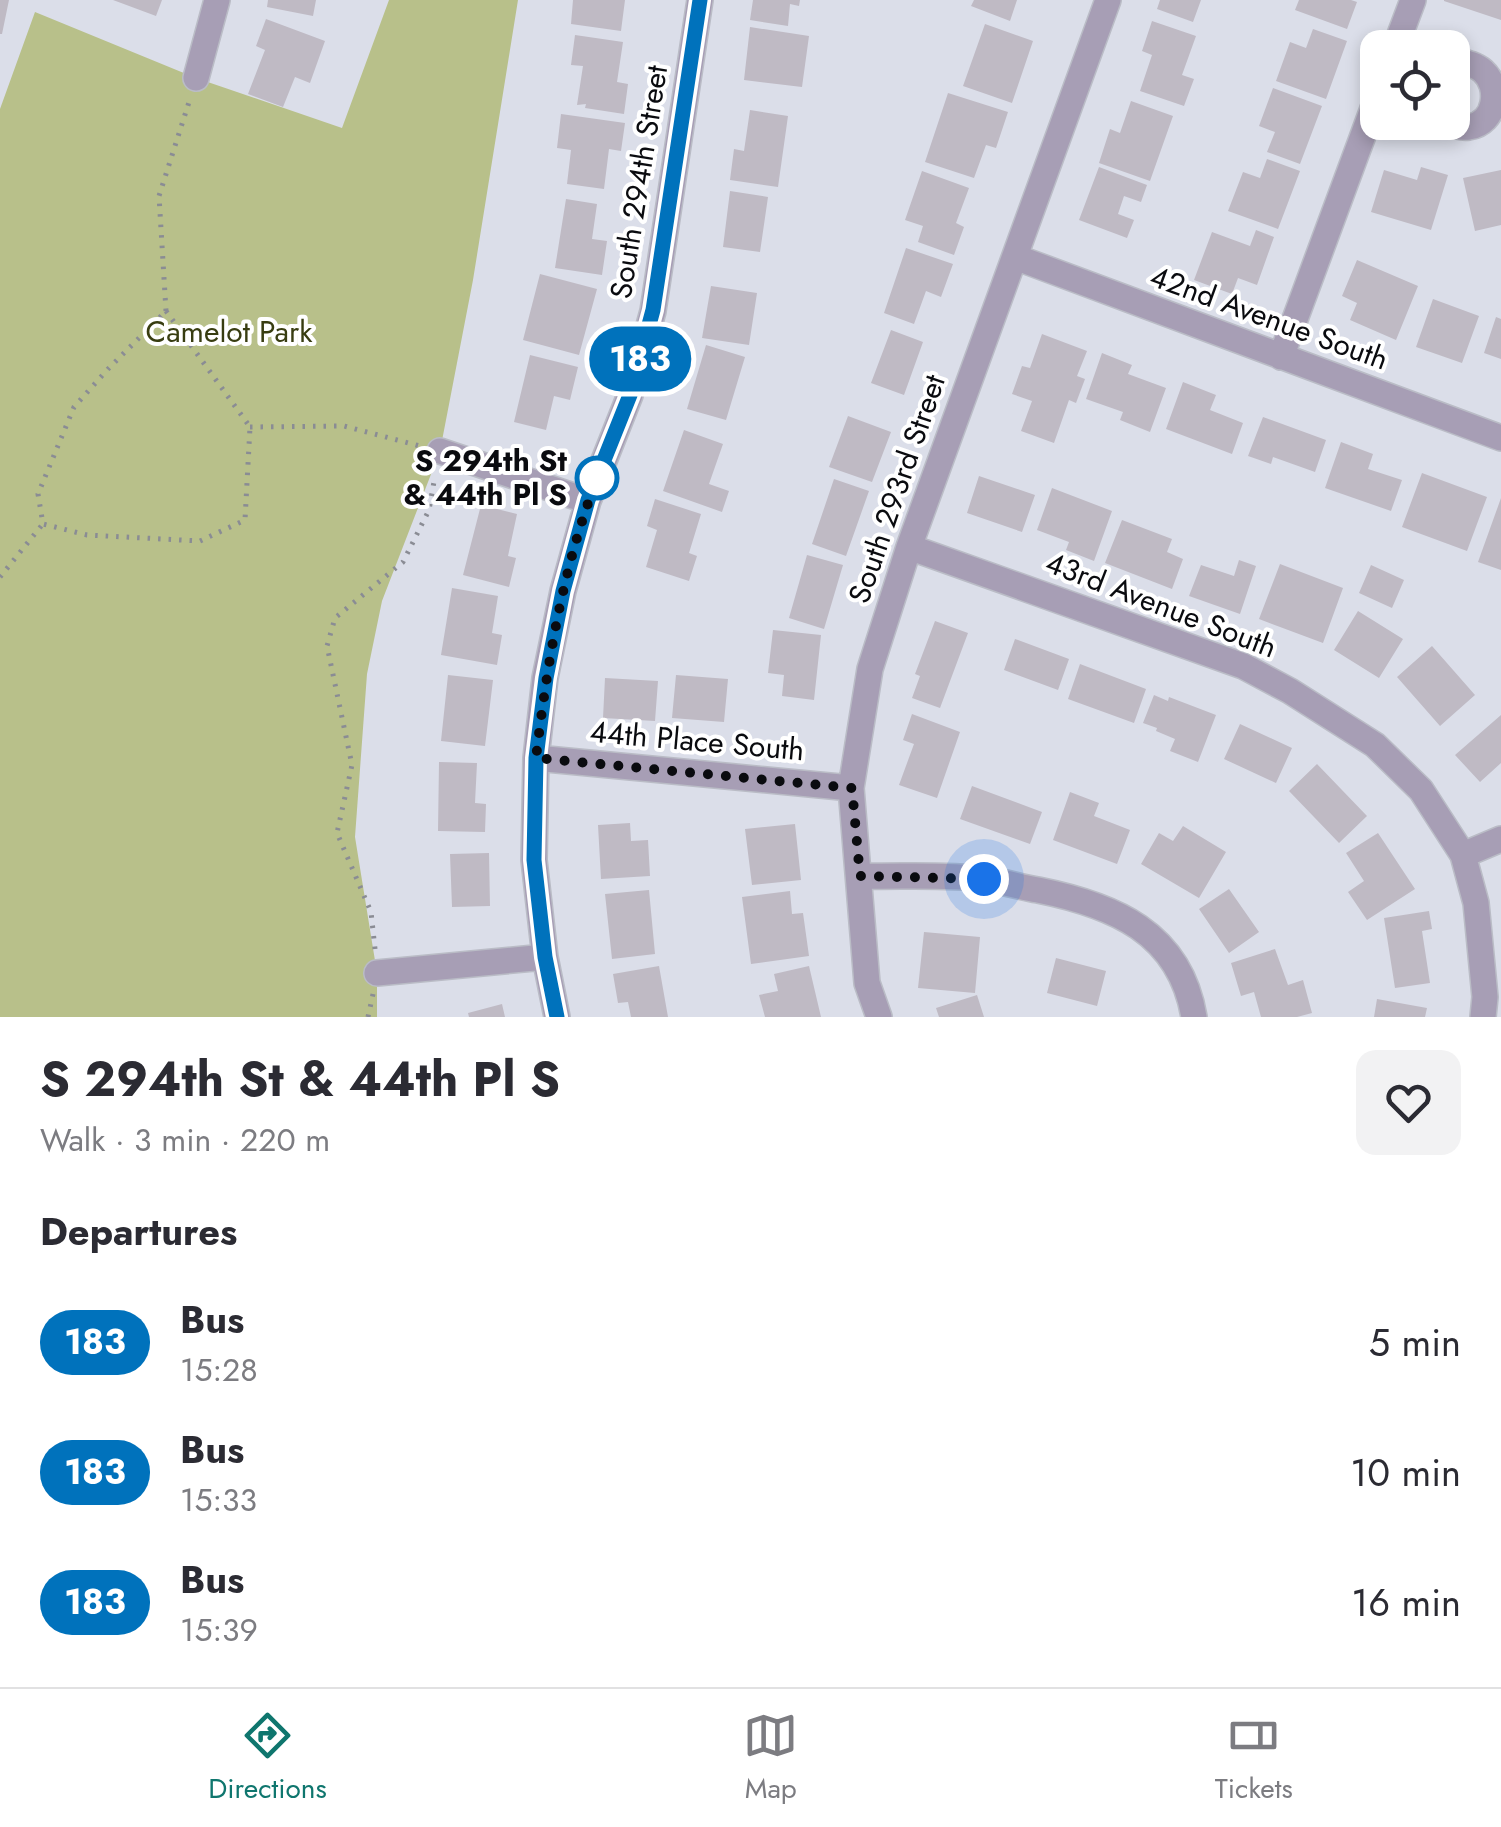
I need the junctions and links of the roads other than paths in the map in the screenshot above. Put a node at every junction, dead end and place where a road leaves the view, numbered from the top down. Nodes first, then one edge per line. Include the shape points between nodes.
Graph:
1 (217, 0) edge
2 (700, 0) edge
3 (1108, 0) edge
4 (1413, 0) edge
5 (1407, 30) edge
6 (1470, 65) edge
7 (196, 78) road end
8 (1470, 127) edge
9 (1361, 140) edge
10 (1014, 257) junction
11 (1281, 357) junction
12 (1501, 438) edge
13 (440, 451) road end
14 (588, 500) junction
15 (910, 547) junction
16 (536, 758) junction
17 (852, 788) junction
18 (1501, 839) edge
19 (1464, 855) junction
20 (860, 876) junction
21 (545, 957) junction
22 (377, 973) road end
23 (557, 1017) edge
24 (878, 1017) edge
25 (1194, 1017) edge
26 (1483, 1017) edge

1 - 7 street
2 - 14 street, South 294th Street via 653,310 630,395
3 - 10 street, South 293rd Street
4 - 5 street
6 - 8 street via 1487,73 1496,92 1491,113
9 - 11 street
10 - 11 street, 42nd Avenue South
10 - 15 street, South 293rd Street
11 - 12 street, 42nd Avenue South
13 - 14 street
14 - 16 street, South 294th Street via 563,591
15 - 17 street, South 293rd Street via 870,669
15 - 19 street, 43rd Avenue South via 1242,666 1290,691 1375,745 1421,790
16 - 17 street, 44th Place South
16 - 21 street, South 294th Street via 534,860
17 - 20 street, South 293rd Street
18 - 19 street
19 - 26 street, 43rd Avenue South via 1476,904
20 - 24 street, South 293rd Street via 867,983
20 - 25 street via 984,879 1103,906 1138,925 1176,963
21 - 22 street
21 - 23 street, South 294th Street

